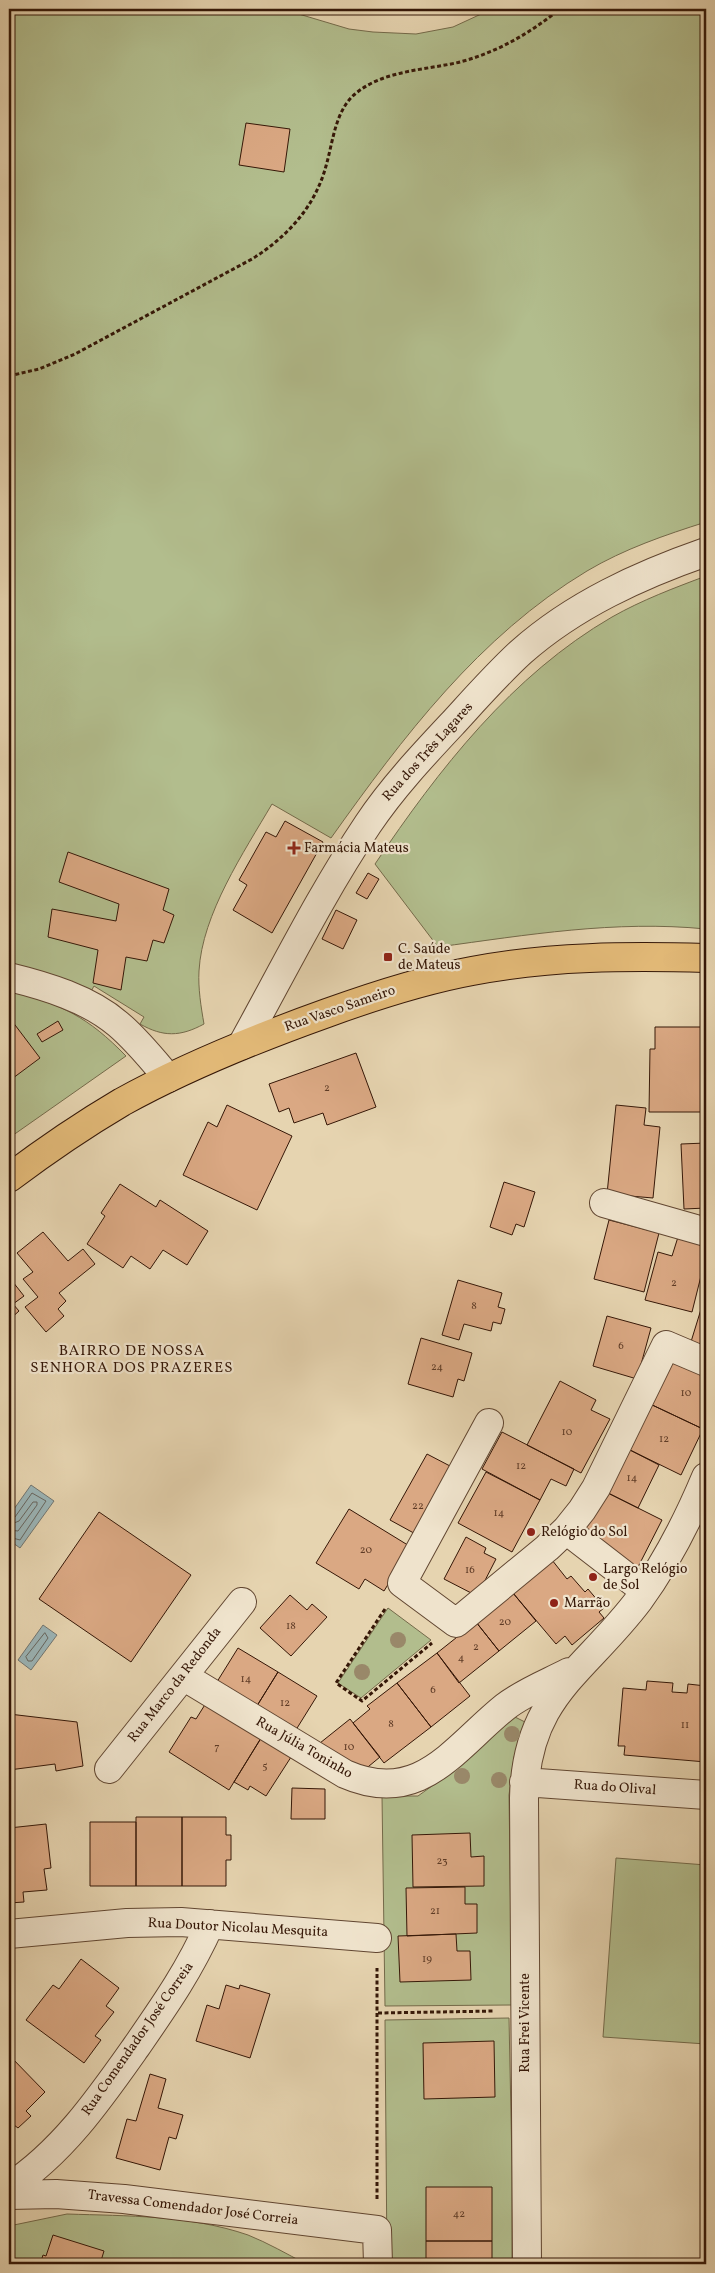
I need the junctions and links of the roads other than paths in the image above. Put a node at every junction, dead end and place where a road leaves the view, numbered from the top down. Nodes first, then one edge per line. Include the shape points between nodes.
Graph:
1 (706, 552) edge
2 (706, 958) edge
3 (9, 977) edge
4 (242, 1045) junction
5 (168, 1078) junction
6 (9, 1178) edge
7 (604, 1203) dead end
8 (706, 1232) edge
9 (706, 1362) edge
10 (489, 1423) dead end
11 (706, 1477) edge
12 (566, 1530) junction
13 (645, 1591) junction
14 (242, 1602) dead end
15 (579, 1667) junction
16 (183, 1676) junction
17 (109, 1769) dead end
18 (524, 1782) junction
19 (706, 1795) edge
20 (210, 1924) junction
21 (9, 1934) edge
22 (377, 1938) road end
23 (9, 2187) edge
24 (9, 2195) edge
25 (378, 2264) edge
26 (527, 2264) edge

1 - 4 street, Rua dos Três Lagares via 629,582 578,610 522,652 488,686 412,768 369,822
2 - 4 main road, Rua Vasco Sameiro via 563,960 471,971 358,1002
3 - 5 street via 94,1007 138,1042
4 - 5 main road, Rua Vasco Sameiro
5 - 6 main road, Rua Vasco Sameiro via 66,1137
7 - 8 street
9 - 12 street via 666,1345 596,1488
10 - 12 street via 402,1583 456,1623
11 - 13 street, Rua Frei Vicente via 677,1538
12 - 13 street
13 - 15 street, Rua Frei Vicente
14 - 16 street, Rua Marco da Redonda
15 - 16 street, Rua Júlia Toninho via 511,1703 428,1773 391,1784 365,1782 345,1774
15 - 18 street, Rua Frei Vicente via 550,1702 540,1720 529,1752
16 - 17 street, Rua Marco da Redonda
18 - 19 street, Rua do Olival
18 - 26 street, Rua Frei Vicente
20 - 21 street, Rua Doutor Nicolau Mesquita via 128,1923
20 - 22 street, Rua Doutor Nicolau Mesquita
20 - 23 street, Rua Comendador José Correia via 180,1984 97,2100 51,2152
24 - 25 street, Travessa Comendador José Correia via 56,2194 124,2199 377,2230

